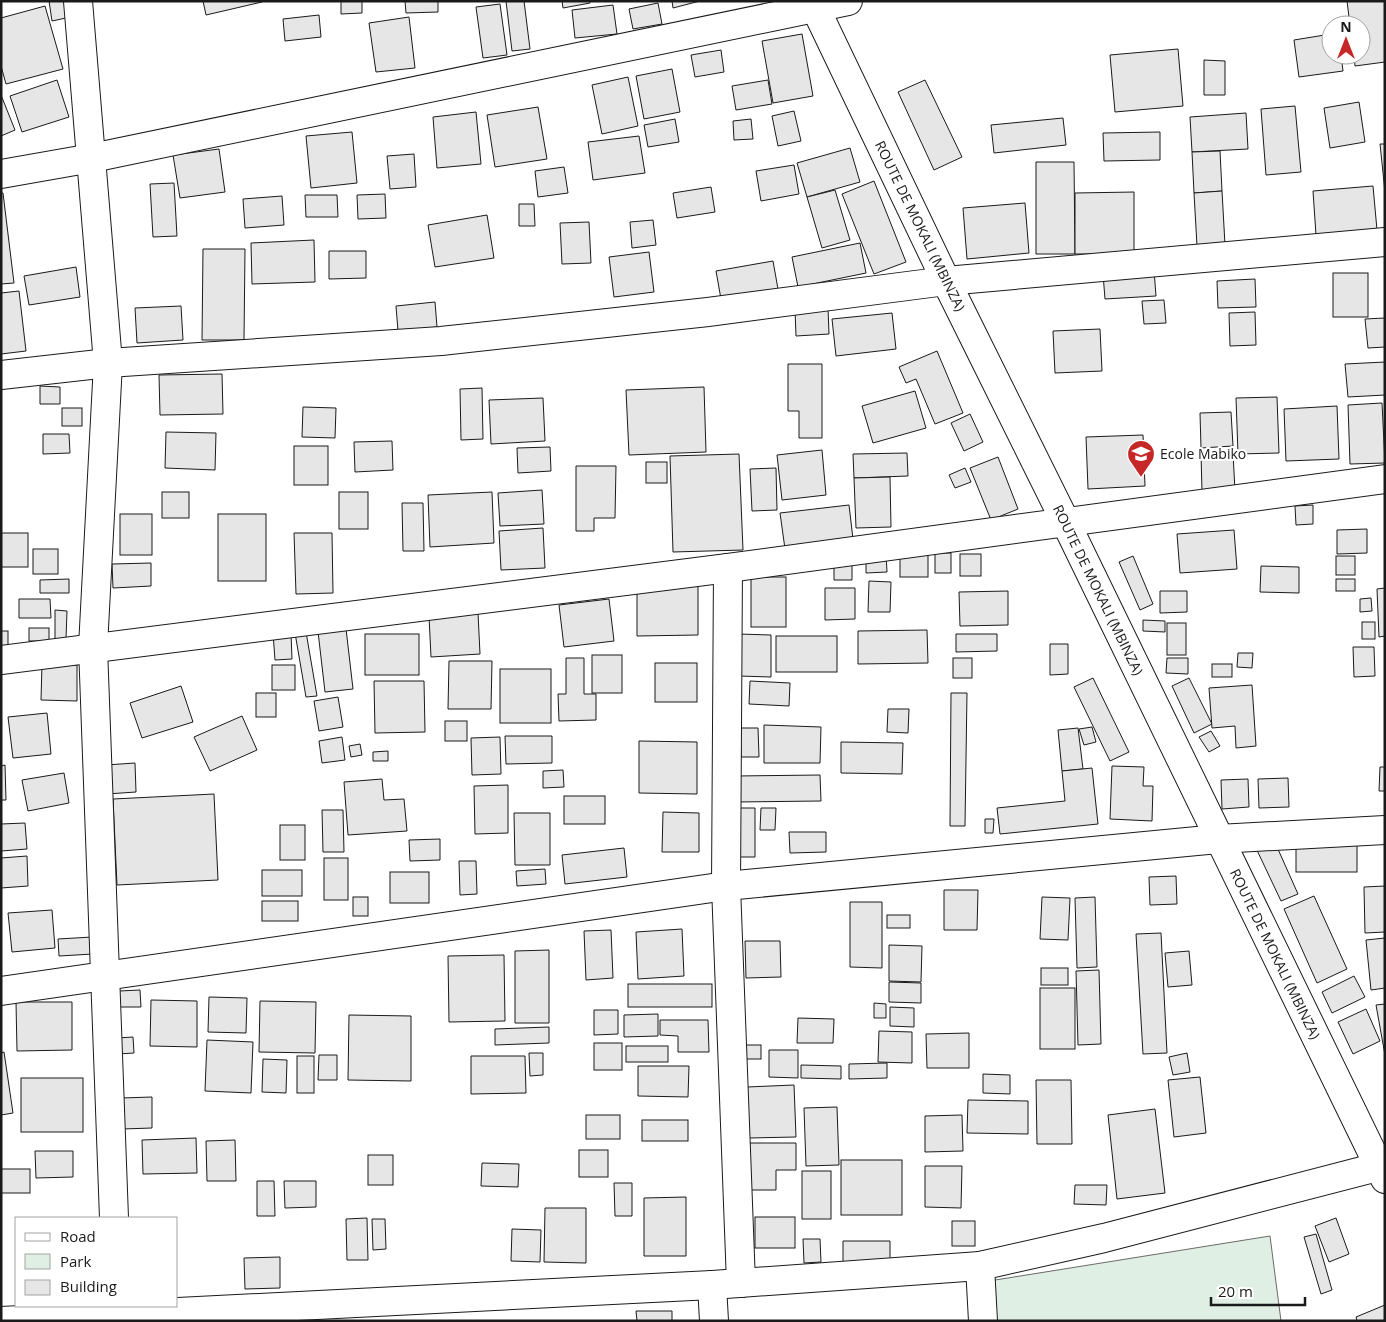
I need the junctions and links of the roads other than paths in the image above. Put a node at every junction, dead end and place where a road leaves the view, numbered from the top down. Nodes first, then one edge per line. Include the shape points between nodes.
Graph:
1 (78, 1) edge
2 (848, 1) edge
3 (813, 4) edge
4 (92, 158) junction
5 (1, 174) edge
6 (1385, 242) edge
7 (946, 281) junction
8 (108, 363) junction
9 (1, 375) edge
10 (1385, 479) edge
11 (1065, 521) junction
12 (728, 568) junction
13 (93, 647) junction
14 (1, 660) edge
15 (1385, 830) edge
16 (1218, 839) junction
17 (726, 886) junction
18 (104, 975) junction
19 (1, 991) edge
20 (1383, 1170) edge
21 (114, 1217) edge
22 (980, 1266) junction
23 (742, 1283) junction
24 (712, 1285) junction
25 (118, 1314) edge
26 (1, 1321) edge
27 (714, 1321) edge
28 (983, 1321) edge

1 - 4 street
2 - 3 street
3 - 4 street
3 - 7 street, ROUTE DE MOKALI (MBINZA)
4 - 5 street
4 - 8 street
6 - 7 street
7 - 8 street via 708,312 441,341
7 - 11 street, ROUTE DE MOKALI (MBINZA)
8 - 9 street
8 - 13 street
10 - 11 street
11 - 12 street
11 - 16 street, ROUTE DE MOKALI (MBINZA)
12 - 13 street
12 - 17 street
13 - 14 street
13 - 18 street
15 - 16 street
16 - 17 street
16 - 20 street, ROUTE DE MOKALI (MBINZA)
17 - 18 street
17 - 23 street
18 - 19 street
18 - 21 street
20 - 22 street
22 - 23 street
22 - 28 street
23 - 24 street
24 - 25 street
24 - 27 street
25 - 26 street

